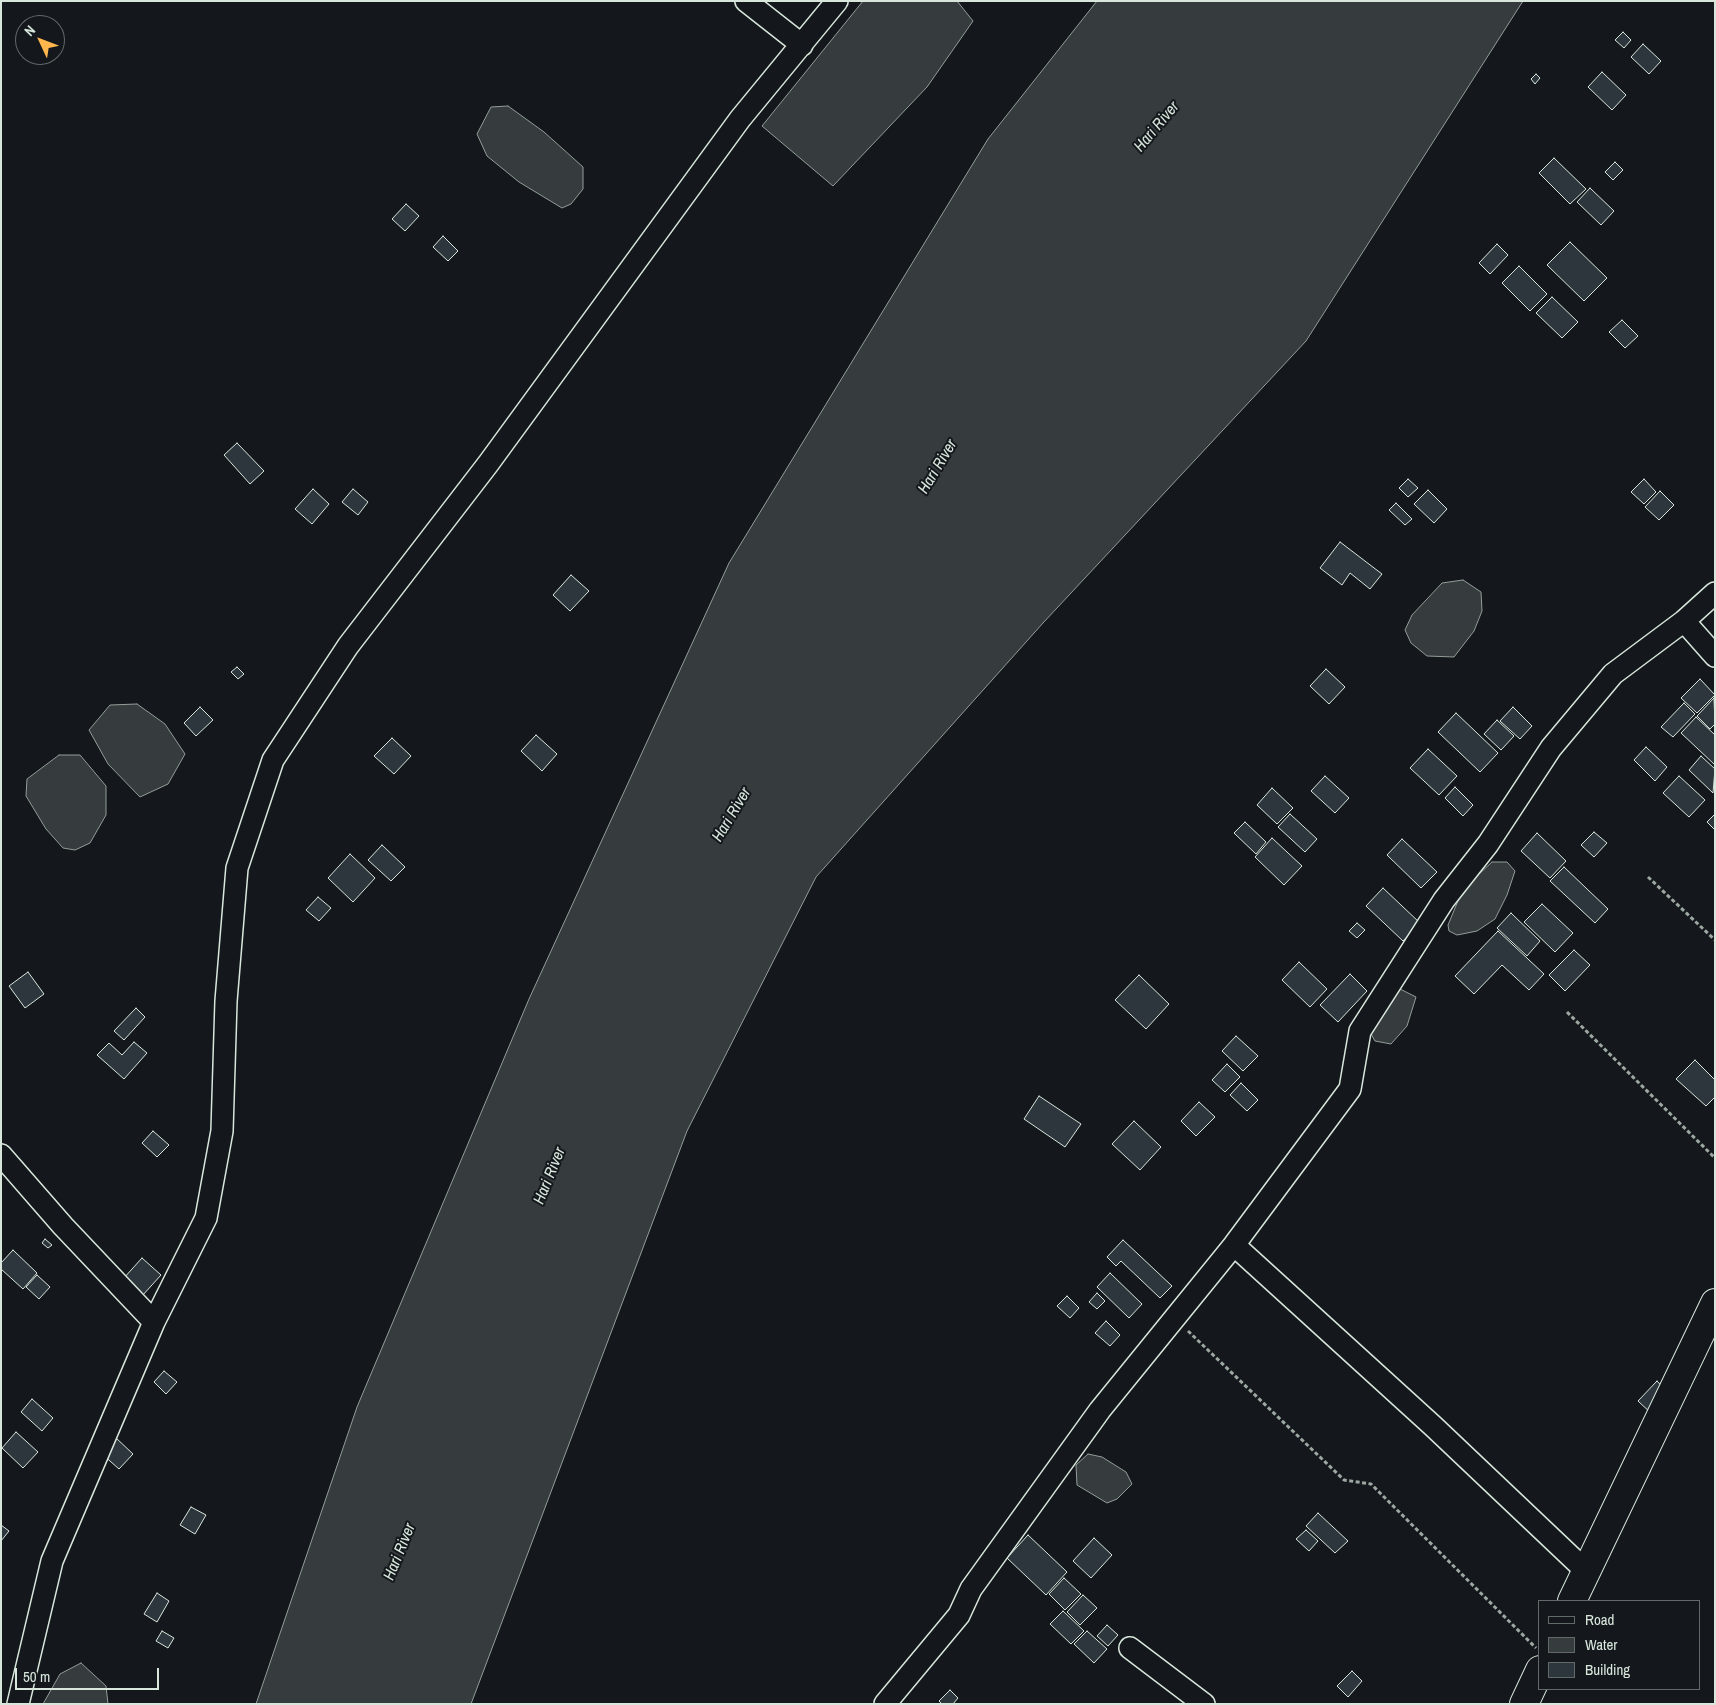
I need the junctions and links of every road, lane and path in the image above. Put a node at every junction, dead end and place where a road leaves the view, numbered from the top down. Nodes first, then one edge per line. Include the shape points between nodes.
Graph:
1 (746, 1) edge
2 (837, 1) edge
3 (802, 44) junction
4 (1715, 593) edge
5 (1684, 621) junction
6 (1715, 656) edge
7 (1648, 877) dead end
8 (1715, 940) edge
9 (1567, 1012) dead end
10 (1, 1155) edge
11 (1715, 1158) edge
12 (1234, 1245) junction
13 (1715, 1303) edge
14 (1175, 1318) junction
15 (154, 1322) junction
16 (1586, 1571) junction
17 (1572, 1600) edge
18 (1130, 1648) dead end
19 (1538, 1650) edge
20 (1538, 1674) edge
21 (18, 1704) edge
22 (885, 1704) edge
23 (1204, 1704) edge
24 (1524, 1704) edge

1 - 3 street
2 - 3 street
3 - 15 street via 740,119 488,464 348,646 273,760 237,868 226,1001 222,1131 206,1218
4 - 5 street
5 - 6 street
5 - 12 street via 1612,674 1551,748 1488,844 1444,900 1360,1031 1350,1090
7 - 8 path
9 - 11 path
10 - 15 street
12 - 14 street
12 - 16 street
13 - 16 main road
14 - 19 path via 1344,1480 1371,1484
14 - 22 street via 1100,1410 1028,1509 971,1589 959,1615
15 - 21 street via 52,1560
16 - 17 main road
18 - 23 street
20 - 24 main road

